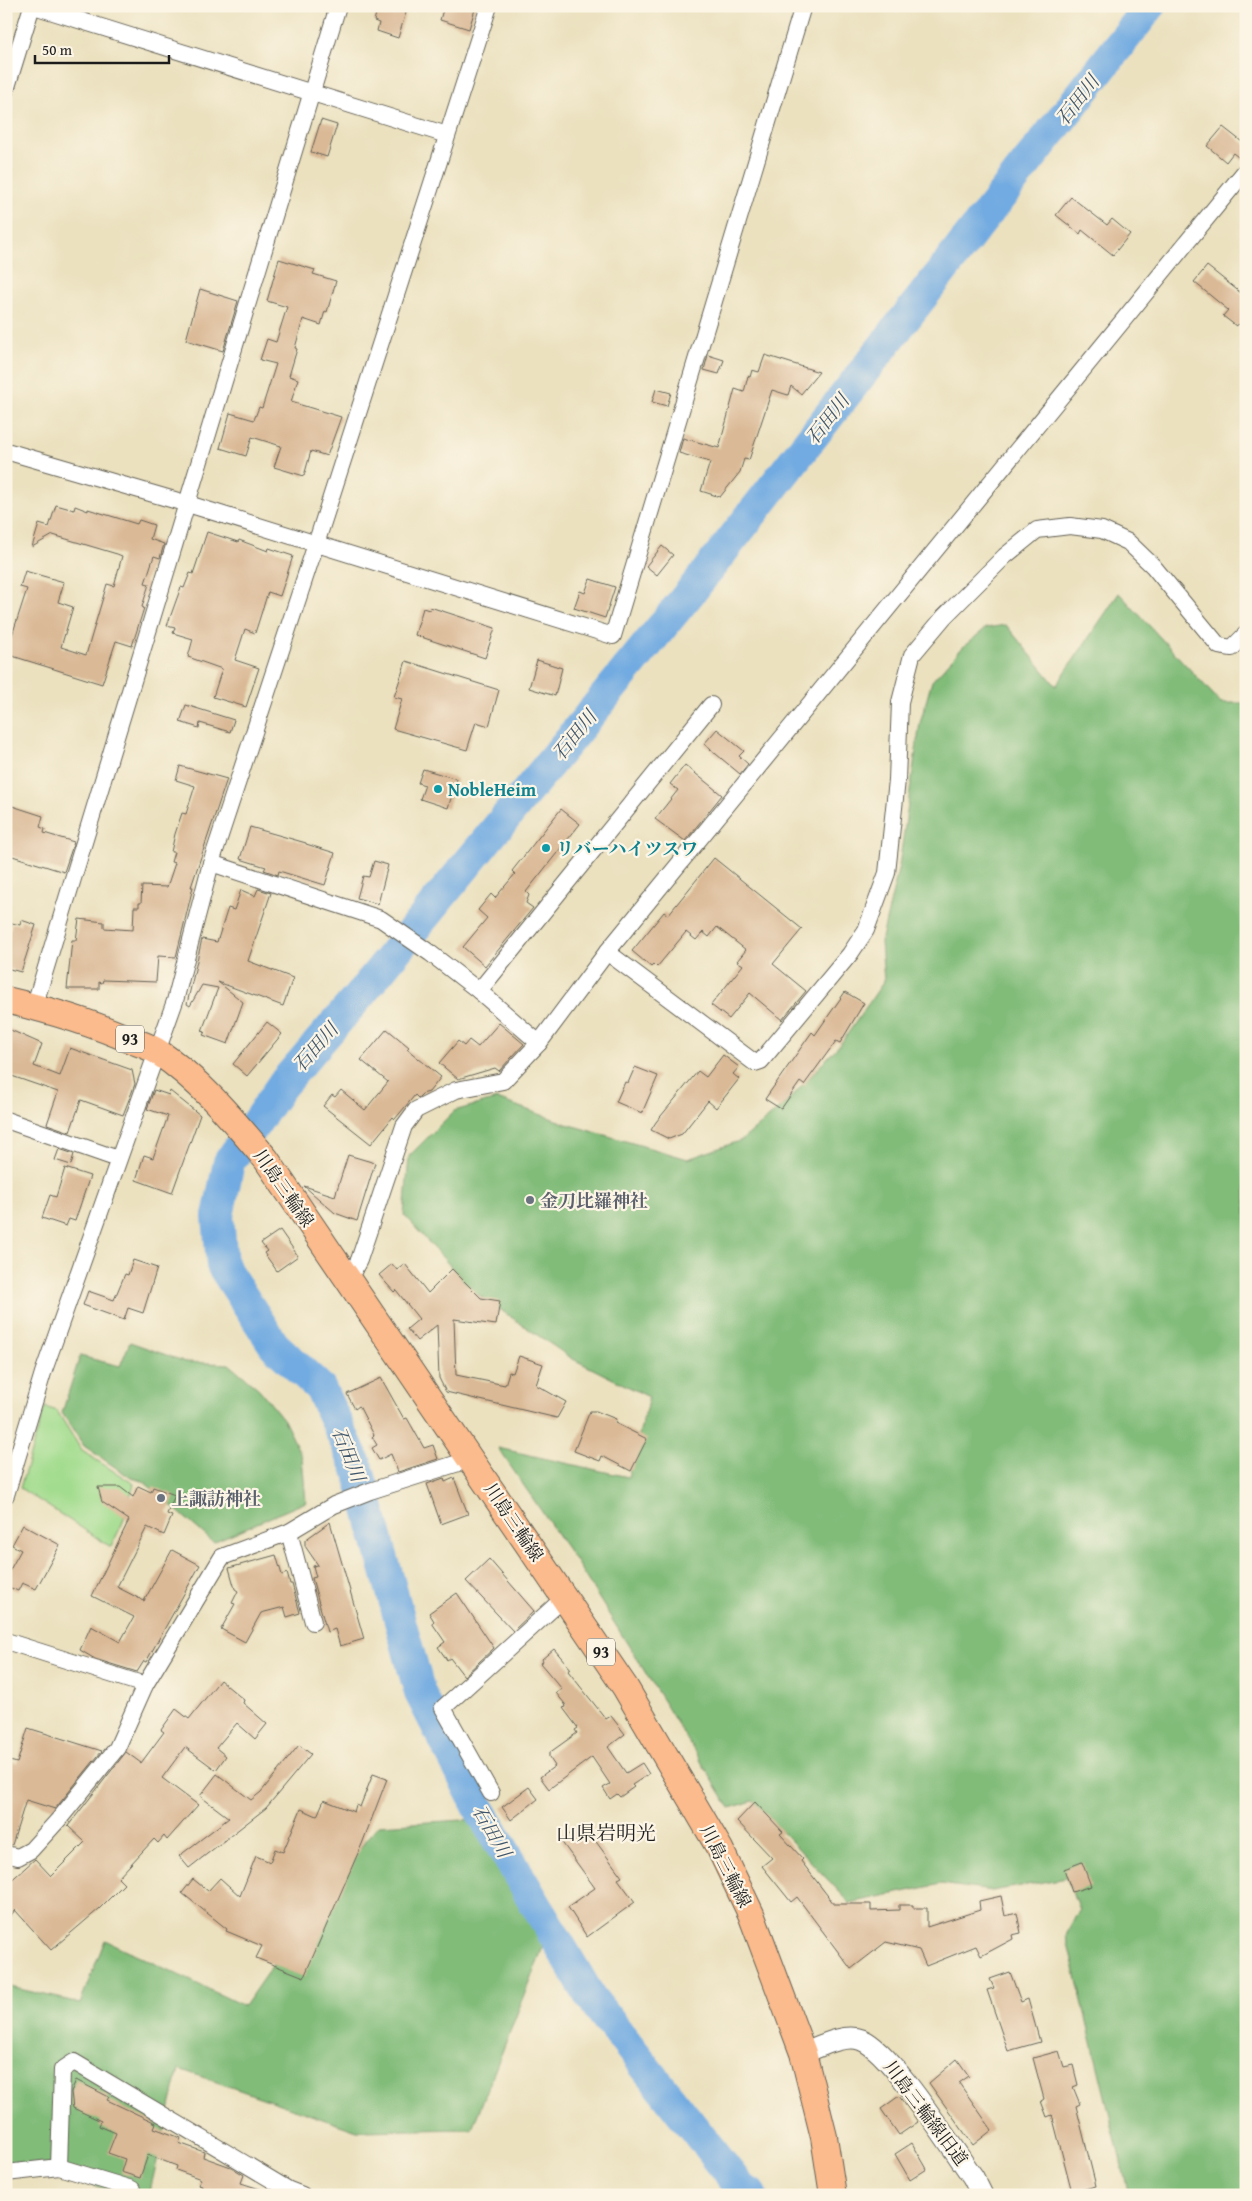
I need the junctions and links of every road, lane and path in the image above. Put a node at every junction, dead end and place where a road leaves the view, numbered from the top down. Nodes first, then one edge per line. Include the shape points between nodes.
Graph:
1 (33, 6) edge
2 (338, 6) edge
3 (489, 6) edge
4 (803, 6) edge
5 (6, 90) edge
6 (312, 92) junction
7 (447, 135) junction
8 (1246, 170) edge
9 (6, 451) edge
10 (188, 504) junction
11 (316, 544) junction
12 (1246, 634) edge
13 (711, 705) dead end
14 (211, 863) junction
15 (607, 952) junction
16 (479, 991) junction
17 (6, 1000) edge
18 (34, 1006) junction
19 (539, 1043) junction
20 (157, 1051) junction
21 (6, 1120) edge
22 (118, 1159) junction
23 (348, 1279) junction
24 (471, 1459) junction
25 (6, 1494) edge
26 (289, 1532) junction
27 (565, 1597) junction
28 (314, 1622) dead end
29 (6, 1641) edge
30 (145, 1685) junction
31 (491, 1793) dead end
32 (6, 1854) edge
33 (803, 2053) junction
34 (60, 2167) junction
35 (6, 2173) edge
36 (293, 2193) edge
37 (130, 2195) edge
38 (833, 2195) edge
39 (982, 2195) edge

1 - 5 street
1 - 6 street
2 - 6 street
3 - 7 street
4 - 11 street via 613,636
6 - 7 street
6 - 10 street
7 - 11 street
8 - 15 street
9 - 10 street
10 - 11 street
10 - 18 street
11 - 14 street
12 - 15 street via 1232,648 1219,646 1153,566 1128,542 1102,530 1070,526 1037,530 1005,556 950,610 912,655 900,702 897,780 887,873 866,930 850,954 761,1061 756,1062
13 - 16 street
14 - 16 street via 381,919
14 - 20 street via 175,1001
15 - 19 street
16 - 19 street
17 - 18 main road, 川島三輪線 / 93
18 - 20 main road, 川島三輪線 / 93 via 114,1032
19 - 23 street via 503,1082 456,1090 416,1110 404,1126 359,1260
20 - 22 street
20 - 23 main road, 川島三輪線 / 93 via 201,1088 266,1159
21 - 22 street
22 - 25 street via 43,1372
23 - 24 main road, 川島三輪線 / 93
24 - 26 street via 334,1505
24 - 27 main road, 川島三輪線 / 93
26 - 28 street
26 - 30 street via 222,1557
27 - 31 street via 442,1708
27 - 33 main road, 川島三輪線 / 93 via 625,1687 720,1850 751,1914
29 - 30 street
30 - 32 street via 117,1748 60,1818 31,1850 18,1857
33 - 38 main road, 川島三輪線 / 93 via 824,2137
33 - 39 street, 川島三輪線旧道 via 843,2038 861,2039 879,2051 973,2177
34 - 35 street
34 - 36 street via 62,2070 74,2062
34 - 37 street via 132,2189

